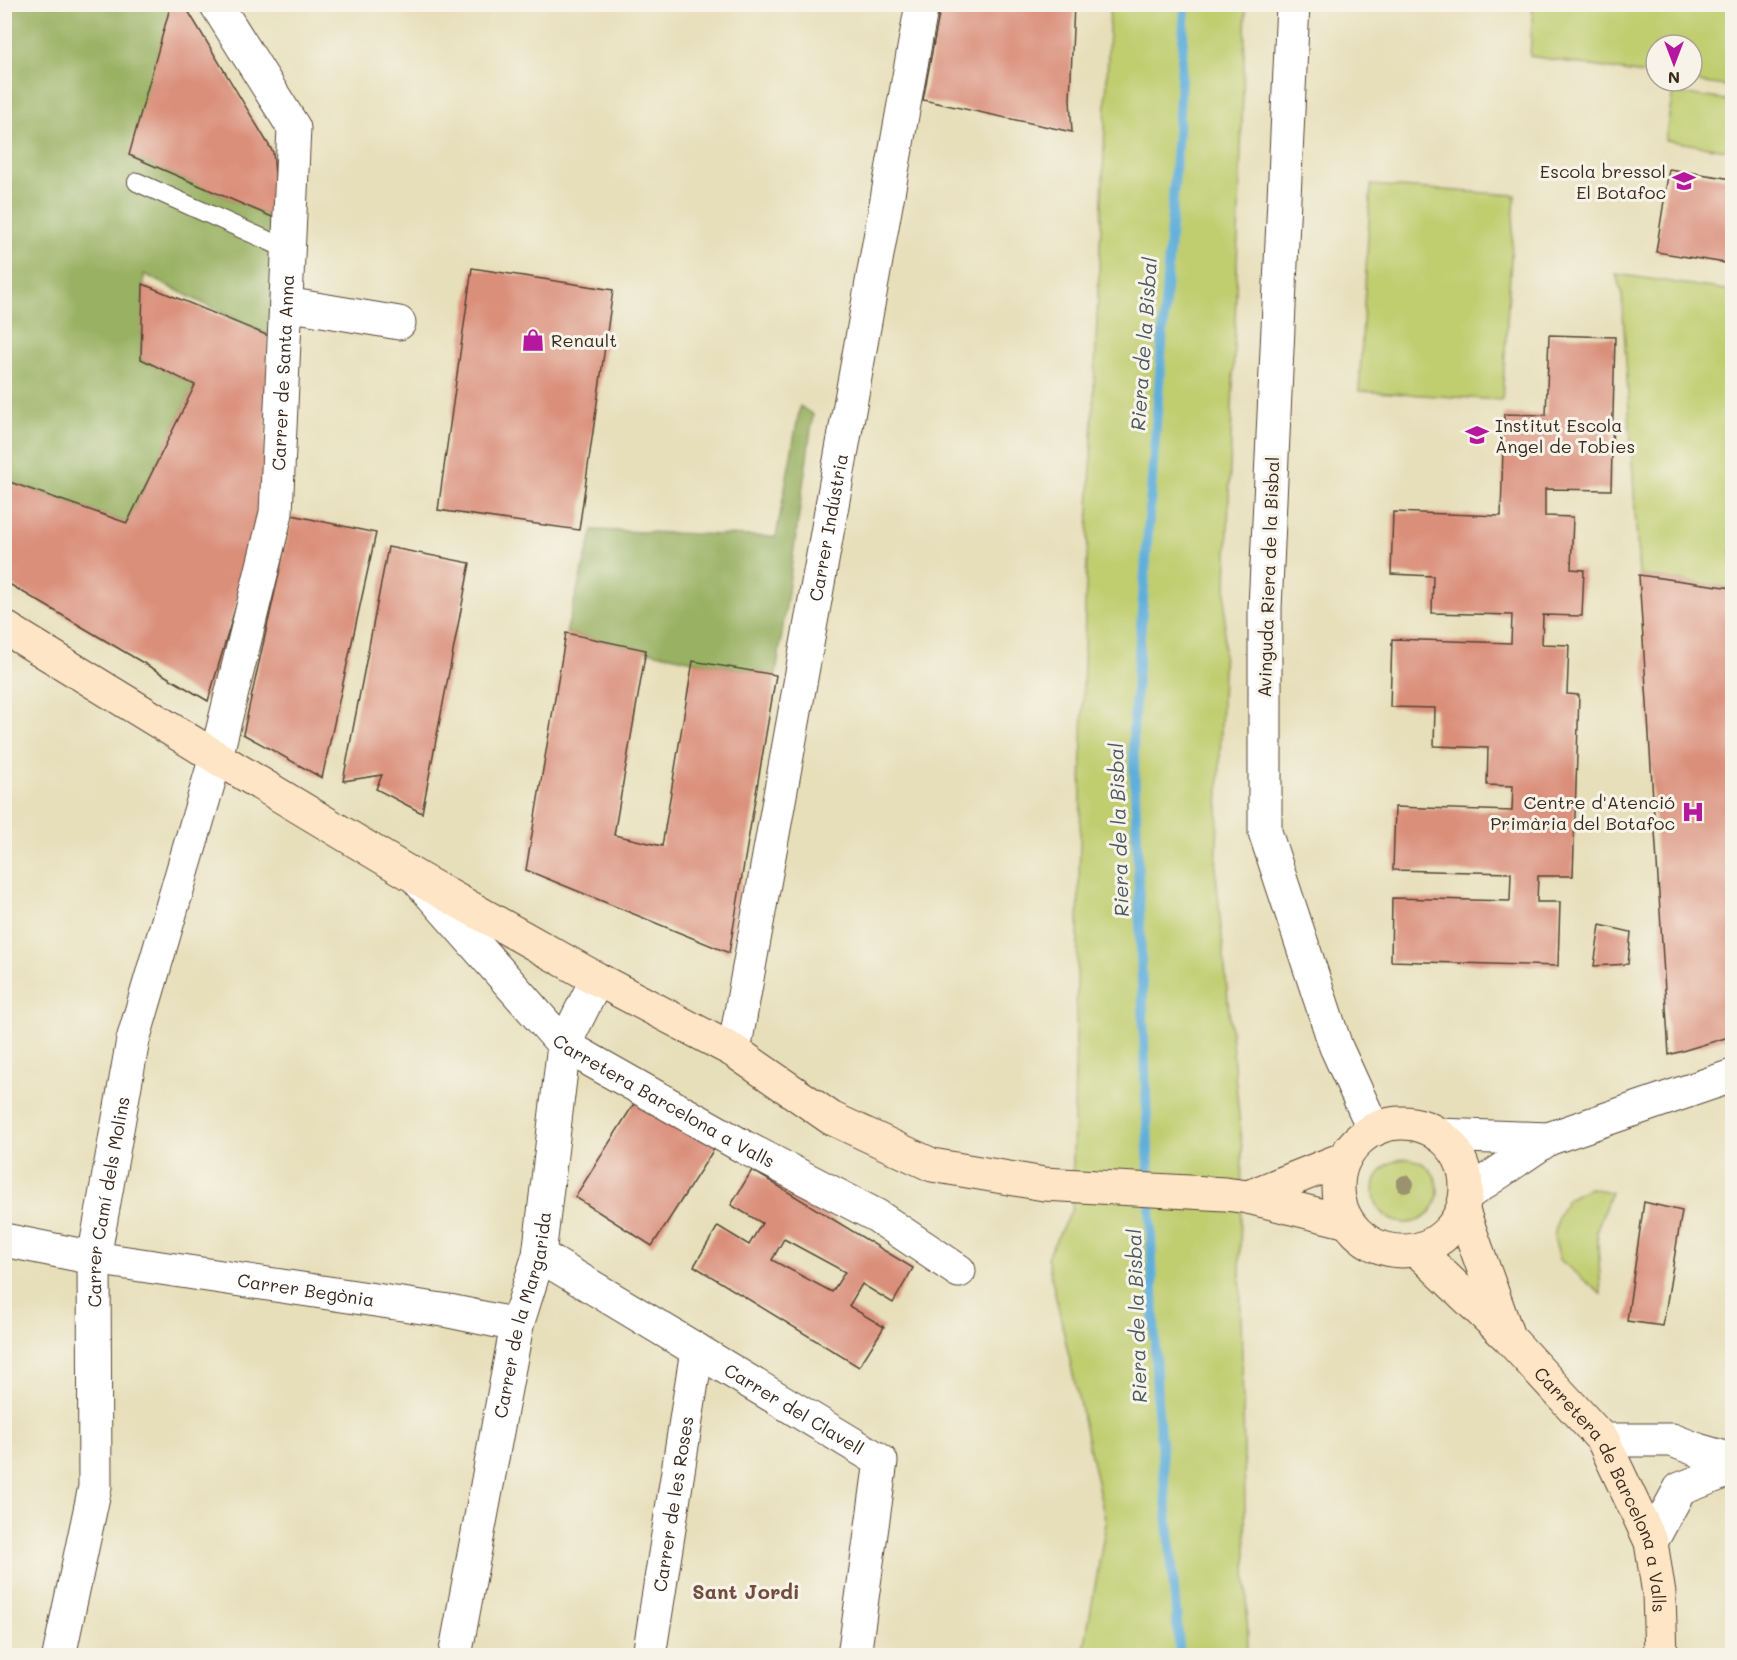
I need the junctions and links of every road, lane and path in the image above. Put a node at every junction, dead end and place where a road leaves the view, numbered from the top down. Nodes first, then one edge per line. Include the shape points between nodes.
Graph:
1 (216, 4) edge
2 (922, 4) edge
3 (1293, 4) edge
4 (137, 182) dead end
5 (289, 250) junction
6 (286, 304) junction
7 (399, 322) dead end
8 (4, 627) edge
9 (216, 757) junction
10 (414, 876) junction
11 (597, 980) junction
12 (564, 1045) junction
13 (734, 1051) junction
14 (1724, 1084) edge
15 (1374, 1130) junction
16 (1439, 1135) junction
17 (1548, 1139) junction
18 (1345, 1158) junction
19 (1236, 1195) junction
20 (1465, 1202) junction
21 (1348, 1222) junction
22 (4, 1240) edge
23 (1417, 1250) junction
24 (539, 1255) junction
25 (94, 1258) junction
26 (959, 1270) dead end
27 (517, 1325) junction
28 (1509, 1338) junction
29 (697, 1350) junction
30 (1603, 1440) junction
31 (1732, 1460) edge
32 (1732, 1469) edge
33 (1651, 1542) junction
34 (59, 1656) edge
35 (455, 1656) edge
36 (649, 1656) edge
37 (854, 1656) edge
38 (1661, 1656) edge

1 - 5 street, Carrer de Santa Anna via 294,128
2 - 13 street, Carrer Indústria
3 - 15 street, Avinguda Riera de la Bisbal via 1265,608 1265,832 1336,1047
4 - 5 lane
5 - 6 street, Carrer de Santa Anna
6 - 7 street
6 - 9 street, Carrer de Santa Anna via 276,513
8 - 9 street
9 - 10 street
9 - 25 street, Carrer Camí dels Molins via 133,1040
10 - 11 street
10 - 12 street, Carretera Barcelona a Valls
11 - 12 street, Carrer de la Margarida
11 - 13 street
12 - 24 street, Carrer de la Margarida
12 - 26 street, Carretera Barcelona a Valls via 744,1147 877,1216
13 - 19 street via 831,1118 932,1166 1044,1184
14 - 17 street
15 - 16 street via 1407,1123
15 - 18 street via 1362,1137
16 - 17 street
16 - 20 street via 1456,1150 1465,1172
17 - 20 street
18 - 19 street
18 - 21 street via 1338,1190
19 - 21 street
20 - 23 street via 1452,1229
20 - 28 street
21 - 23 street via 1370,1243 1401,1252
22 - 25 street, Carrer Begònia
23 - 28 street, Carretera de Barcelona a Valls
24 - 27 street, Carrer de la Margarida
24 - 29 street, Carrer del Clavell
25 - 27 street, Carrer Begònia via 449,1311
25 - 34 street, Carrer Camí dels Molins via 95,1487
27 - 35 street, Carrer de la Margarida
28 - 30 street, Carretera de Barcelona a Valls
29 - 36 street, Carrer de les Roses
29 - 37 street, Carrer del Clavell via 881,1461
30 - 31 street via 1672,1440
30 - 33 street, Carretera de Barcelona a Valls
32 - 33 street via 1680,1489
33 - 38 street, Carretera de Barcelona a Valls via 1659,1594

